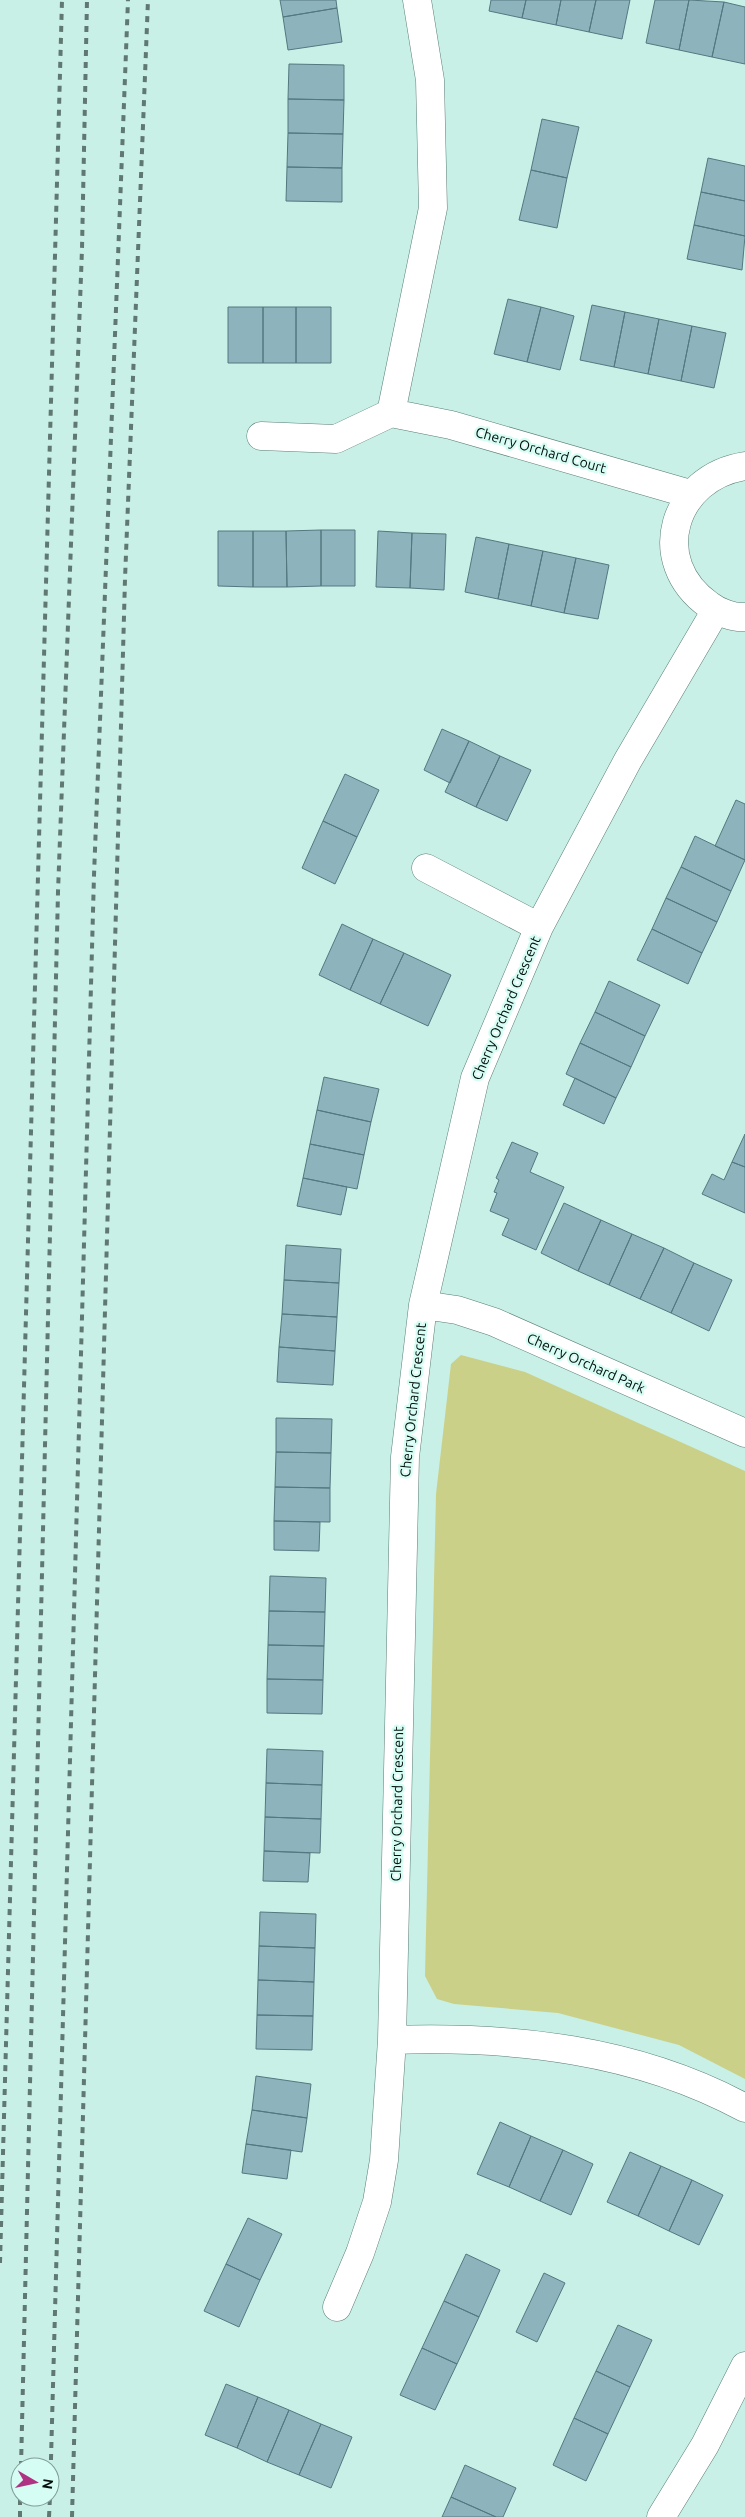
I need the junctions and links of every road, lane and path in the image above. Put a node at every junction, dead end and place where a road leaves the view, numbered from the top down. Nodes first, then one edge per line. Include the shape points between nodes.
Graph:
1 (417, 0) edge
2 (391, 413) junction
3 (261, 436) dead end
4 (745, 466) edge
5 (690, 494) junction
6 (716, 610) junction
7 (745, 617) edge
8 (426, 868) dead end
9 (539, 927) junction
10 (423, 1304) junction
11 (745, 1433) edge
12 (392, 2040) junction
13 (745, 2108) edge
14 (337, 2307) dead end
15 (745, 2366) edge
16 (661, 2517) edge

1 - 2 street via 430,80 434,208
2 - 3 street via 336,439
2 - 5 street, Cherry Orchard Court via 451,425
4 - 5 street via 727,469 707,478
5 - 6 street via 679,513 674,535 676,558 684,579 698,597
6 - 7 street
6 - 9 street, Cherry Orchard Crescent via 628,760
8 - 9 street
9 - 10 street, Cherry Orchard Crescent via 475,1078
10 - 11 street, Cherry Orchard Park via 457,1310 494,1322
10 - 12 street, Cherry Orchard Crescent via 405,1457
12 - 13 street via 448,2038 564,2048 602,2055 664,2072 717,2092
12 - 14 street, Cherry Orchard Crescent via 384,2160 377,2202 360,2254
15 - 16 street via 706,2445

